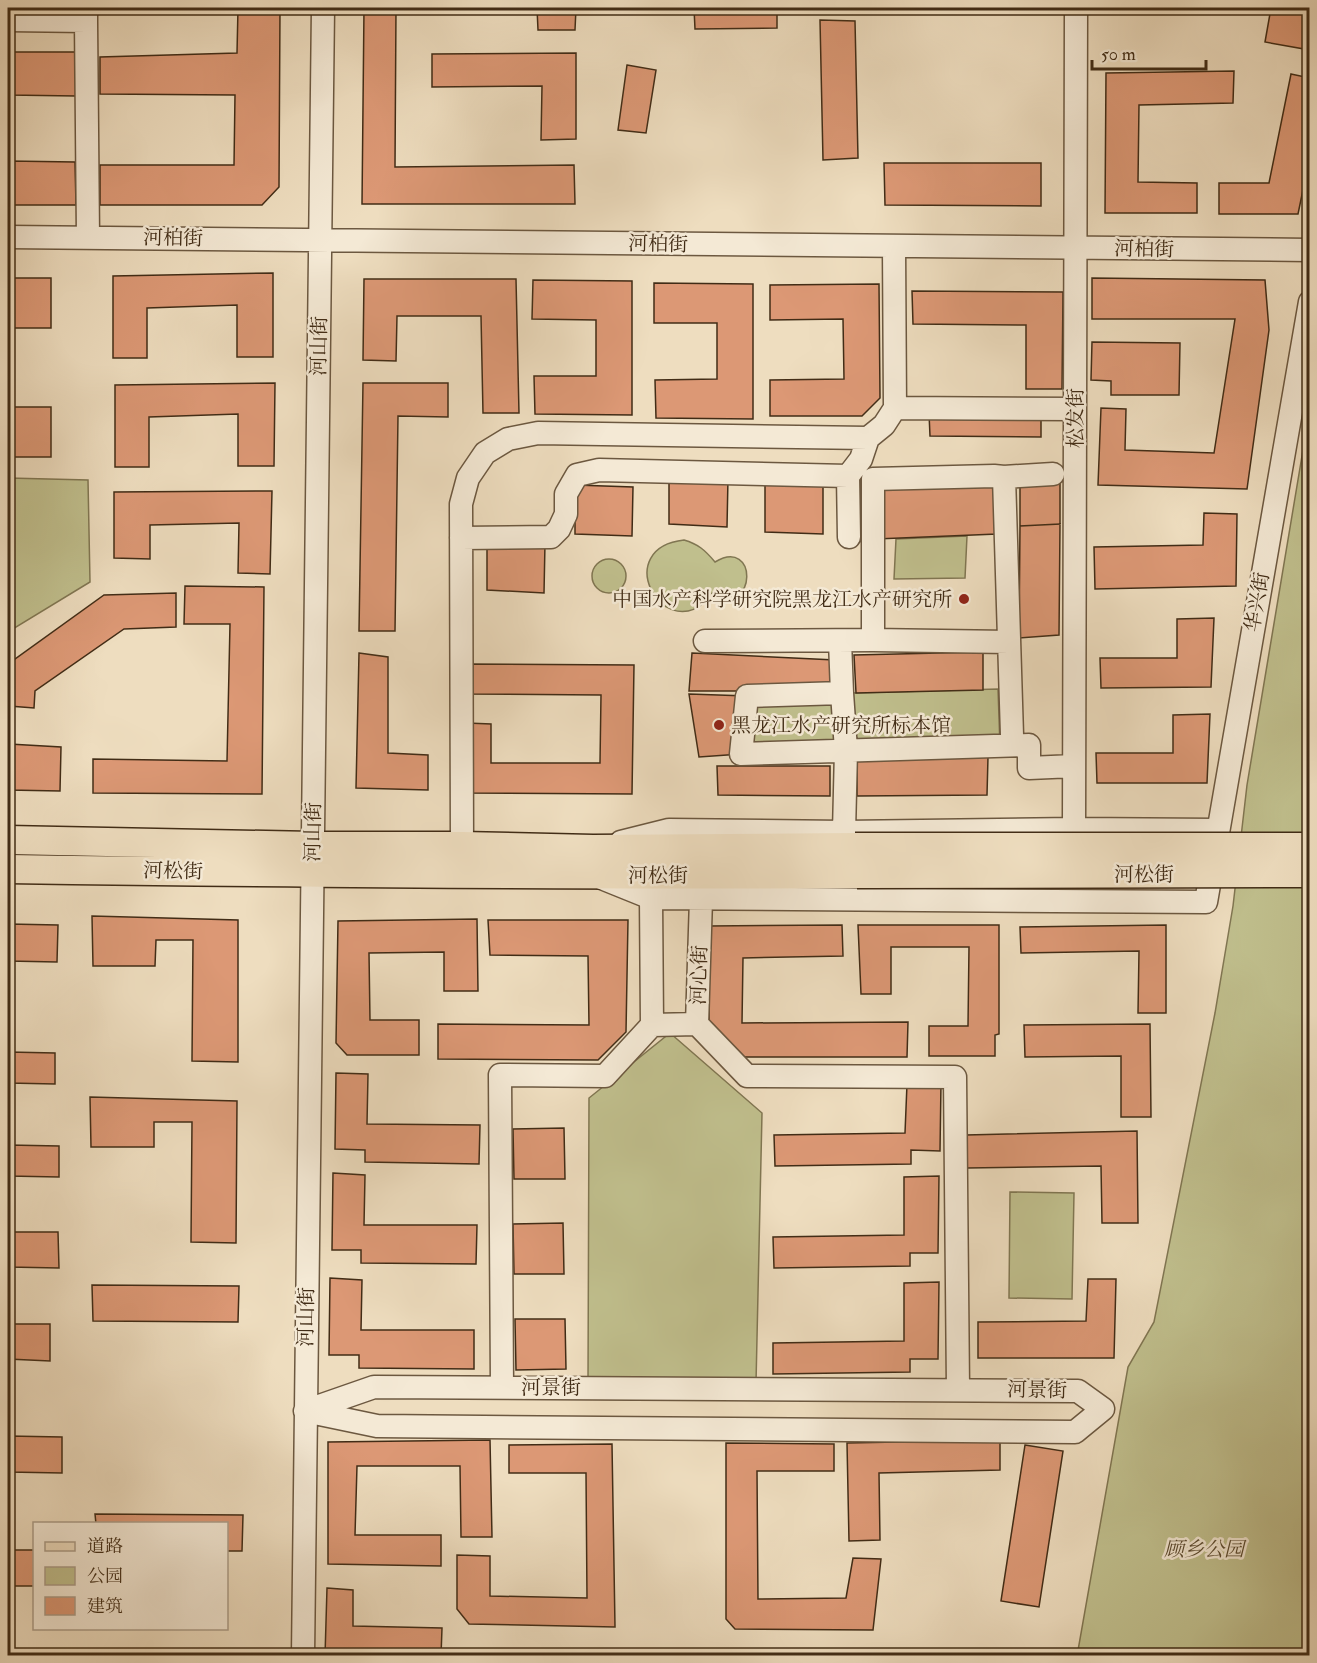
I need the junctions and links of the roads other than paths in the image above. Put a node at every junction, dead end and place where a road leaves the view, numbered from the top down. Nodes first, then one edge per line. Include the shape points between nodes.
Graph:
1 (323, 8) edge
2 (1076, 8) edge
3 (86, 14) edge
4 (8, 20) edge
5 (8, 237) edge
6 (88, 237) junction
7 (321, 240) junction
8 (894, 246) junction
9 (1075, 248) junction
10 (1310, 250) edge
11 (1310, 302) edge
12 (895, 408) junction
13 (1075, 409) junction
14 (868, 438) junction
15 (1053, 474) dead end
16 (848, 476) junction
17 (1004, 477) junction
18 (849, 537) dead end
19 (461, 538) junction
20 (873, 640) junction
21 (705, 641) dead end
22 (840, 641) junction
23 (1009, 642) junction
24 (842, 693) junction
25 (1012, 735) dead end
26 (846, 750) junction
27 (1074, 766) junction
28 (1074, 829) junction
29 (1218, 830) junction
30 (8, 840) edge
31 (462, 846) junction
32 (1310, 847) edge
33 (852, 851) junction
34 (313, 860) junction
35 (595, 862) junction
36 (8, 869) edge
37 (1310, 873) edge
38 (651, 898) junction
39 (701, 899) junction
40 (697, 1024) junction
41 (652, 1025) junction
42 (502, 1387) junction
43 (958, 1389) junction
44 (305, 1412) junction
45 (303, 1656) edge

1 - 7 street, 河山街
2 - 9 street, 松发街
3 - 4 street
3 - 6 street
5 - 6 street, 河柏街
6 - 7 street, 河柏街
7 - 8 street, 河柏街
7 - 34 street, 河山街
8 - 9 street, 河柏街
8 - 12 street
9 - 10 street, 河柏街
9 - 13 street, 松发街
11 - 29 street, 华兴街
12 - 13 street
12 - 14 street via 884,425
13 - 27 street, 松发街
14 - 16 street via 861,459
14 - 19 street via 538,433 508,439 486,453 468,478 461,504
15 - 17 street
16 - 18 street
16 - 19 street via 599,470 577,476 566,494 566,514 551,537
17 - 20 street via 873,480
17 - 23 street
19 - 31 street
20 - 22 street
20 - 23 street
21 - 22 street
22 - 24 street
23 - 25 street
24 - 26 street
24 - 26 street via 747,696 741,754
26 - 27 street via 1029,745 1029,768
26 - 33 street
27 - 28 street, 松发街
28 - 29 street
28 - 33 street
29 - 39 street, 华兴街 via 1206,902
30 - 34 main road
31 - 34 main road
31 - 35 main road
32 - 33 main road, 河松街, bridge
33 - 35 main road, 河松街
33 - 35 street via 669,830
33 - 37 main road, 河松街, bridge
34 - 35 main road, 河松街
34 - 36 main road, 河松街
34 - 44 street, 河山街
35 - 38 street
38 - 39 street
38 - 41 street
39 - 40 street, 河心街
40 - 41 street, 河心街
40 - 43 street via 747,1076 956,1077
41 - 42 street via 605,1076 500,1075
42 - 43 street, 河景街
42 - 44 street, 河景街 via 374,1387
43 - 44 street, 河景街 via 1078,1391 1103,1409 1075,1432 377,1426
44 - 45 street, 河山街

